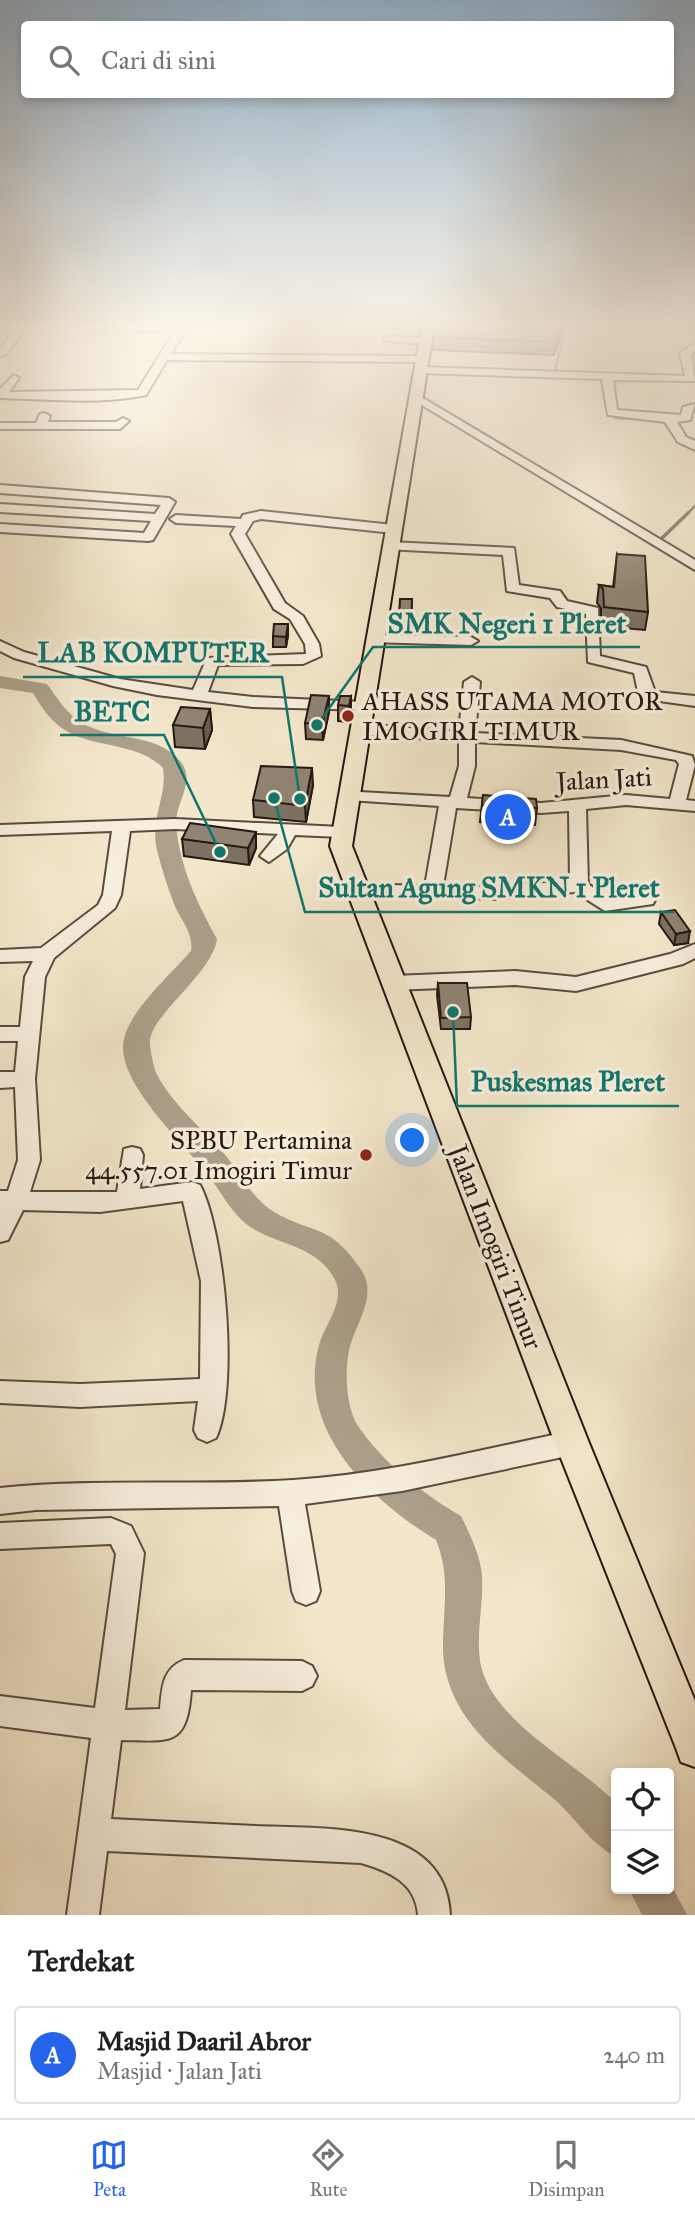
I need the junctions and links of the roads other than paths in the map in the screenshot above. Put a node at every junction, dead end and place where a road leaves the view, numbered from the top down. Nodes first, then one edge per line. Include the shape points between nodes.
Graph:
1 (413, 415) edge
2 (446, 415) edge
3 (634, 415) edge
4 (686, 415) edge
5 (668, 419) junction
6 (0, 426) edge
7 (120, 426) dead end
8 (695, 446) edge
9 (0, 489) edge
10 (83, 494) junction
11 (0, 508) edge
12 (71, 513) junction
13 (161, 518) junction
14 (176, 519) dead end
15 (244, 523) junction
16 (0, 528) edge
17 (59, 531) junction
18 (391, 538) junction
19 (695, 566) edge
20 (374, 639) junction
21 (471, 641) dead end
22 (0, 645) edge
23 (472, 682) dead end
24 (199, 695) junction
25 (695, 701) edge
26 (361, 718) junction
27 (467, 737) junction
28 (348, 795) junction
29 (452, 803) junction
30 (677, 803) junction
31 (577, 806) junction
32 (695, 806) edge
33 (122, 826) junction
34 (0, 830) edge
35 (289, 830) junction
36 (341, 832) junction
37 (269, 856) dead end
38 (579, 886) junction
39 (356, 890) junction
40 (433, 891) junction
41 (646, 900) dead end
42 (695, 950) edge
43 (46, 954) junction
44 (0, 956) edge
45 (393, 983) junction
46 (0, 1034) edge
47 (29, 1034) junction
48 (25, 1079) junction
49 (0, 1080) edge
50 (132, 1154) dead end
51 (127, 1200) junction
52 (8, 1201) edge
53 (0, 1233) edge
54 (213, 1389) junction
55 (0, 1392) edge
56 (207, 1430) dead end
57 (572, 1443) junction
58 (290, 1493) junction
59 (0, 1501) edge
60 (0, 1536) edge
61 (306, 1591) dead end
62 (302, 1676) dead end
63 (0, 1711) edge
64 (109, 1725) junction
65 (695, 1748) edge
66 (94, 1833) junction
67 (83, 1915) edge
68 (434, 1915) edge

1 - 18 main road, Jalan Imogiri Timur
2 - 19 street
3 - 5 street
4 - 5 street
5 - 8 street via 681,439
6 - 7 street via 43,420
9 - 10 street
10 - 12 street
10 - 13 street via 169,500
11 - 12 street
12 - 13 street
12 - 17 street
13 - 17 street via 148,537
14 - 15 street
15 - 18 street via 258,515
15 - 24 street via 238,534 242,542 279,606 296,616 314,656 212,661
16 - 17 street
18 - 20 main road, Jalan Imogiri Timur
18 - 25 street via 509,551 512,588 553,594 562,604 593,611 593,659 641,670 650,696
20 - 21 street
20 - 26 main road, Jalan Imogiri Timur
22 - 24 street via 19,655 118,683
23 - 27 street
24 - 26 street
26 - 27 street
26 - 28 main road, Jalan Imogiri Timur
27 - 29 street via 467,766
27 - 30 street via 621,744 681,756 687,764
28 - 29 street, Jalan Jati
28 - 36 main road, Jalan Imogiri Timur
29 - 31 street, Jalan Jati
29 - 40 street
30 - 31 street, Jalan Jati via 615,801
30 - 32 street, Jalan Jati
31 - 38 street
33 - 34 street
33 - 35 street
33 - 43 street via 106,908
35 - 36 street
35 - 37 street
36 - 39 main road, Jalan Imogiri Timur via 343,854
38 - 40 street via 493,893
38 - 41 street via 606,905
39 - 40 street
39 - 45 main road, Jalan Imogiri Timur
42 - 45 street via 587,982 516,978
43 - 44 street
43 - 47 street via 35,977
45 - 57 main road, Jalan Imogiri Timur
46 - 47 street
47 - 48 street
48 - 49 street
48 - 52 street via 29,1160
50 - 51 street
51 - 52 street
51 - 54 street via 192,1191 213,1281
52 - 53 street
54 - 55 street via 111,1398
54 - 56 street
57 - 58 street via 379,1483
57 - 65 main road, Jalan Imogiri Timur
58 - 59 street
58 - 61 street
60 - 64 street via 111,1531 128,1544
62 - 64 street via 184,1675 177,1683 174,1717 168,1725
63 - 64 street
64 - 66 street
66 - 67 street
66 - 68 street via 361,1847 382,1853 426,1881 435,1902

